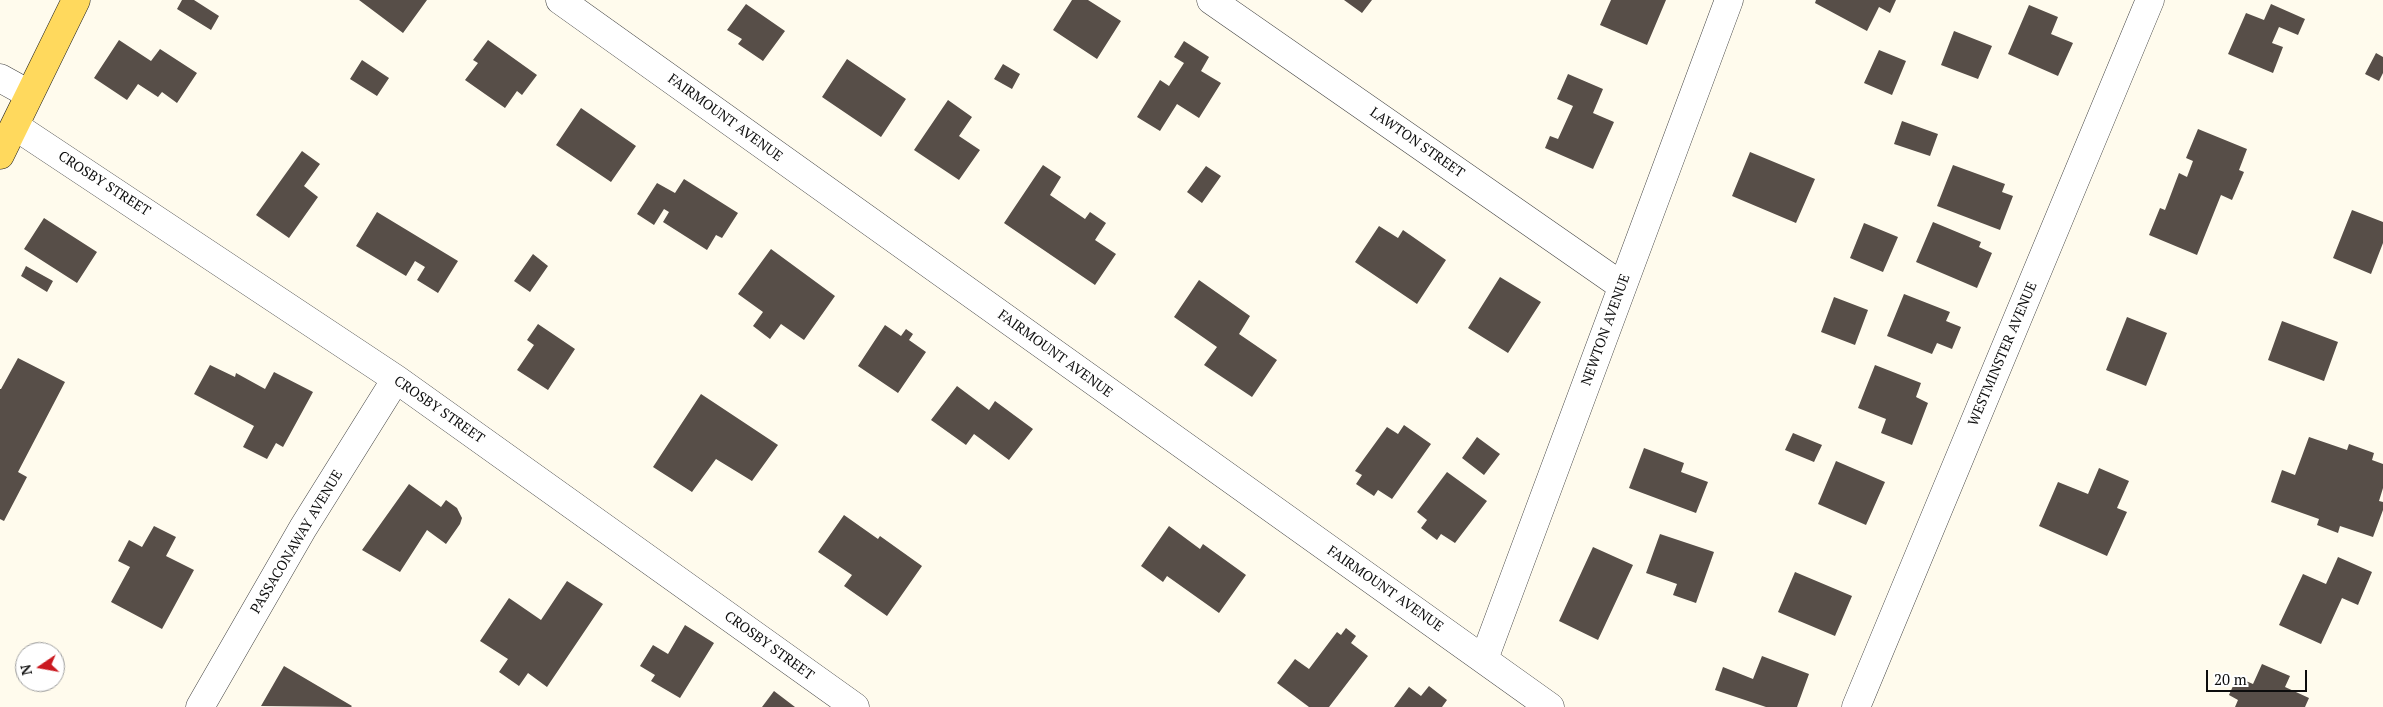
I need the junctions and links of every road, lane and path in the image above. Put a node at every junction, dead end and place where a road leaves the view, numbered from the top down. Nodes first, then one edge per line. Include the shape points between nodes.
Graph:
1 (76, 0) edge
2 (560, 0) edge
3 (1211, 0) edge
4 (1729, 0) edge
5 (2150, 0) edge
6 (0, 78) edge
7 (29, 94) junction
8 (15, 126) junction
9 (0, 155) edge
10 (1622, 286) junction
11 (396, 379) junction
12 (1484, 660) junction
13 (200, 707) edge
14 (855, 707) edge
15 (1550, 707) edge
16 (1856, 707) edge

1 - 7 main road
2 - 12 street, FAIRMOUNT AVENUE
3 - 10 street, LAWTON STREET
4 - 10 street, NEWTON AVENUE
5 - 16 street, WESTMINSTER AVENUE
6 - 7 street
7 - 8 main road
8 - 9 main road
8 - 11 street, CROSBY STREET
10 - 12 street, NEWTON AVENUE
11 - 13 street, PASSACONAWAY AVENUE via 303,528
11 - 14 street, CROSBY STREET
12 - 15 street, FAIRMOUNT AVENUE

